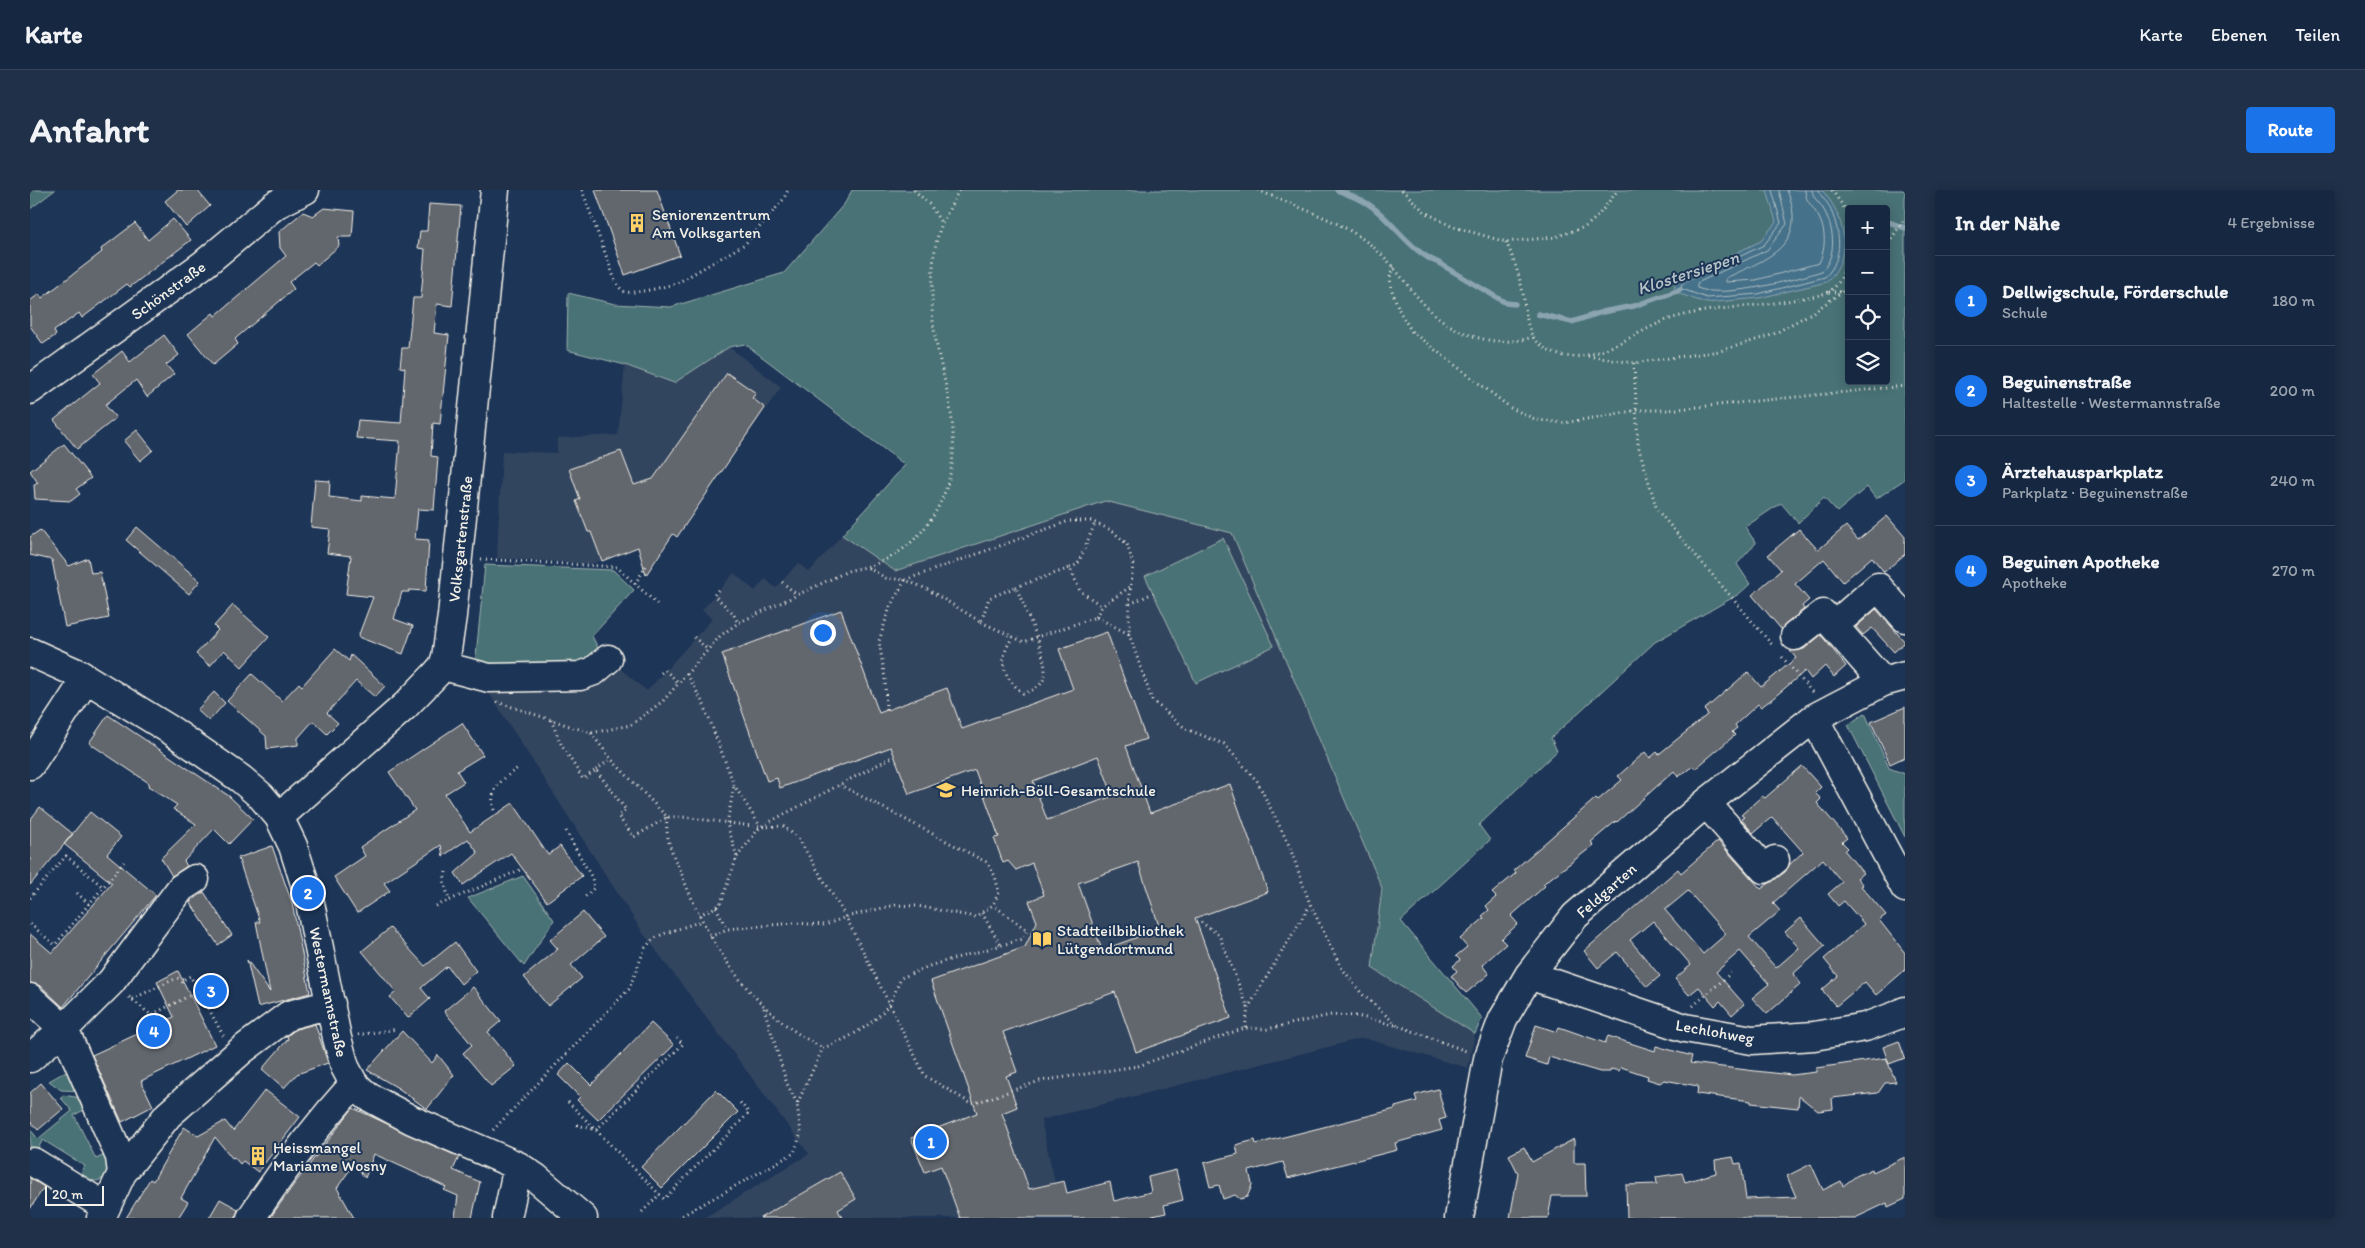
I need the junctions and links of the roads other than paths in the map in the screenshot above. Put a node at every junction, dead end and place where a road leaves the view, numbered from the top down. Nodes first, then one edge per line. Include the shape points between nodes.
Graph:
1 (305, 190) edge
2 (495, 190) edge
3 (30, 390) edge
4 (1846, 615) dead end
5 (1905, 618) edge
6 (1795, 636) dead end
7 (30, 652) edge
8 (608, 659) dead end
9 (443, 666) junction
10 (86, 679) junction
11 (1894, 679) edge
12 (1817, 716) junction
13 (30, 764) edge
14 (1706, 803) junction
15 (279, 817) junction
16 (1775, 860) dead end
17 (194, 879) dead end
18 (1905, 888) edge
19 (1529, 975) junction
20 (30, 998) edge
21 (331, 1004) junction
22 (1905, 1010) edge
23 (64, 1029) junction
24 (30, 1058) edge
25 (354, 1084) junction
26 (33, 1162) dead end
27 (518, 1166) junction
28 (122, 1173) junction
29 (104, 1212) edge
30 (251, 1218) edge
31 (507, 1218) edge
32 (583, 1218) edge
33 (1459, 1218) edge

1 - 3 street, Schönstraße via 276,205 204,264
2 - 9 street, Volksgartenstraße via 450,637
4 - 5 street via 1878,587
6 - 11 street via 1823,614
7 - 10 street, Westermannstraße
8 - 9 street via 594,671 580,676 490,678
9 - 15 street, Volksgartenstraße via 405,706
10 - 13 street
10 - 15 street, Westermannstraße via 172,731 241,779
11 - 12 street, Feldgarten
12 - 14 street, Feldgarten
12 - 18 street
14 - 16 street via 1764,869
14 - 19 street, Feldgarten via 1575,916
15 - 21 street, Westermannstraße via 293,846 308,893
17 - 23 street via 181,888 111,982
19 - 22 street, Lechlohweg via 1685,1028 1752,1040 1814,1036 1865,1027
19 - 33 street, Feldgarten via 1503,1019 1488,1059
20 - 23 street
21 - 25 street, Westermannstraße via 345,1067
21 - 28 street via 289,1016 235,1056 168,1115
23 - 24 street
23 - 28 street via 120,1157
25 - 27 street, Westermannstraße via 382,1104
25 - 30 street via 333,1107
26 - 29 street
27 - 31 street
27 - 32 street, Westermannstraße
28 - 29 street

